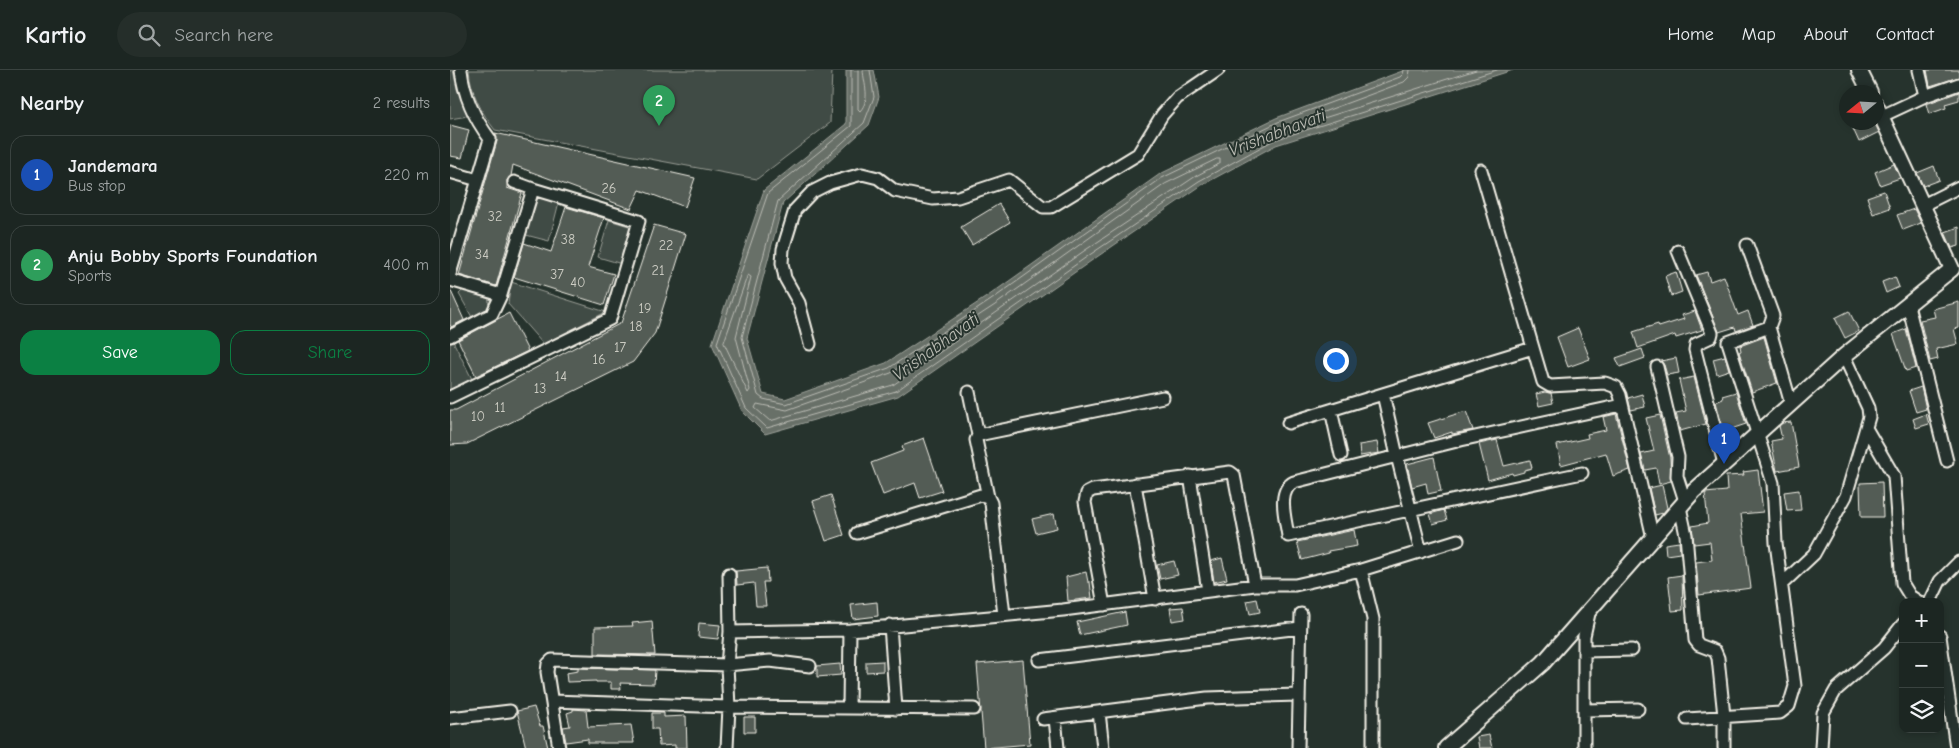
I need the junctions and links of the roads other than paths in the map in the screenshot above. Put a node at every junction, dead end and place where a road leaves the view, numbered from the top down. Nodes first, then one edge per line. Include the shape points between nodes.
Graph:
1 (461, 70) edge
2 (1218, 70) edge
3 (1859, 70) edge
4 (1919, 70) edge
5 (1959, 84) edge
6 (1866, 85) edge
7 (1924, 96) junction
8 (1884, 109) edge
9 (1884, 122) edge
10 (1481, 170) dead end
11 (450, 172) edge
12 (478, 180) junction
13 (514, 182) dead end
14 (1959, 187) edge
15 (533, 189) junction
16 (1923, 205) junction
17 (1747, 245) dead end
18 (1678, 252) dead end
19 (1956, 267) edge
20 (450, 274) edge
21 (450, 280) edge
22 (501, 295) junction
23 (1908, 305) junction
24 (1769, 327) junction
25 (450, 336) edge
26 (810, 344) dead end
27 (1533, 348) junction
28 (1844, 356) junction
29 (1657, 367) dead end
30 (969, 392) dead end
31 (1383, 394) junction
32 (450, 397) edge
33 (1164, 397) dead end
34 (1791, 404) junction
35 (1622, 405) junction
36 (1331, 410) junction
37 (1288, 423) dead end
38 (1866, 428) junction
39 (1758, 434) junction
40 (978, 435) junction
41 (1341, 455) dead end
42 (1397, 456) junction
43 (1947, 461) dead end
44 (1724, 464) junction
45 (1582, 473) dead end
46 (1190, 476) junction
47 (1136, 484) junction
48 (988, 497) junction
49 (1683, 504) junction
50 (1410, 510) junction
51 (857, 532) dead end
52 (1653, 538) junction
53 (1458, 540) dead end
54 (1421, 552) junction
55 (1959, 562) edge
56 (1360, 570) junction
57 (730, 574) dead end
58 (1782, 584) junction
59 (1254, 585) junction
60 (1208, 591) junction
61 (1913, 598) edge
62 (1932, 598) edge
63 (1155, 599) junction
64 (1104, 605) junction
65 (1590, 610) junction
66 (1301, 614) dead end
67 (1004, 615) junction
68 (890, 625) junction
69 (1300, 628) junction
70 (1899, 629) edge
71 (850, 630) junction
72 (730, 632) junction
73 (1941, 643) edge
74 (1632, 650) dead end
75 (1584, 651) junction
76 (1039, 660) dead end
77 (727, 666) junction
78 (810, 666) dead end
79 (1298, 695) junction
80 (552, 701) junction
81 (729, 707) junction
82 (849, 707) junction
83 (1638, 708) dead end
84 (896, 709) junction
85 (974, 709) dead end
86 (1584, 710) junction
87 (510, 711) dead end
88 (1099, 712) junction
89 (1724, 716) junction
90 (450, 718) edge
91 (1687, 719) dead end
92 (559, 748) edge
93 (727, 748) edge
94 (1058, 748) edge
95 (1103, 748) edge
96 (1298, 748) edge
97 (1373, 748) edge
98 (1446, 748) edge
99 (1584, 748) edge
100 (1724, 748) edge
101 (1821, 748) edge
102 (1956, 748) edge

1 - 12 street via 470,106 490,139
2 - 26 street via 1177,98 1160,118 1138,154 1051,207 1043,207 1009,180 958,197 933,200 895,190 878,178 862,174 812,192 795,210 782,263 785,278 799,303
3 - 6 street
4 - 7 street
5 - 7 street
7 - 8 street
9 - 16 street
10 - 27 street
11 - 12 street
12 - 20 street
13 - 15 street
14 - 16 street
15 - 22 street
15 - 32 street via 639,221 610,318
16 - 19 street
17 - 24 street via 1773,316
18 - 44 street via 1712,333 1711,337 1696,344 1695,350
19 - 23 street
21 - 22 street
22 - 25 street via 492,314
23 - 28 street
23 - 43 street
24 - 34 street
24 - 39 street via 1728,344
27 - 31 street
27 - 35 street via 1547,385 1605,383 1618,391
28 - 34 street
28 - 38 street via 1868,408
29 - 49 street via 1678,457 1677,476
30 - 40 street
31 - 36 street
31 - 42 street
33 - 40 street
34 - 39 street
35 - 42 street
35 - 52 street
36 - 37 street
36 - 41 street
38 - 58 street via 1848,492 1812,557
38 - 61 street via 1894,476 1902,583
39 - 44 street
39 - 58 street via 1773,483
40 - 48 street via 976,440
42 - 50 street
42 - 50 street via 1288,484 1284,498 1288,536
44 - 49 street
45 - 50 street
46 - 47 street
46 - 59 street via 1230,472 1234,475
46 - 60 street
47 - 63 street
47 - 64 street via 1093,490 1085,497
48 - 51 street via 981,495
48 - 67 street
49 - 52 street
49 - 89 street via 1695,640 1717,654
50 - 54 street
52 - 65 street
53 - 54 street
54 - 56 street
55 - 62 street via 1940,581
56 - 59 street via 1295,584
56 - 97 street via 1374,619
57 - 72 street
58 - 89 street via 1795,686 1789,706 1780,712
59 - 60 street
60 - 63 street
63 - 64 street
64 - 67 street
65 - 75 street
65 - 98 street via 1543,663
66 - 69 street
67 - 68 street
68 - 71 street
68 - 84 street
69 - 76 street
69 - 79 street
70 - 101 street via 1884,648 1836,690 1823,713
71 - 72 street
71 - 82 street
72 - 77 street
73 - 102 street
74 - 75 street
75 - 86 street
77 - 78 street via 770,661
77 - 80 street via 552,660 547,672
77 - 81 street
79 - 88 street via 1207,698
79 - 96 street
80 - 81 street
80 - 92 street
81 - 82 street
81 - 93 street
82 - 84 street
83 - 86 street
84 - 85 street
86 - 99 street
87 - 90 street
88 - 94 street via 1049,718
88 - 95 street
89 - 91 street
89 - 100 street

